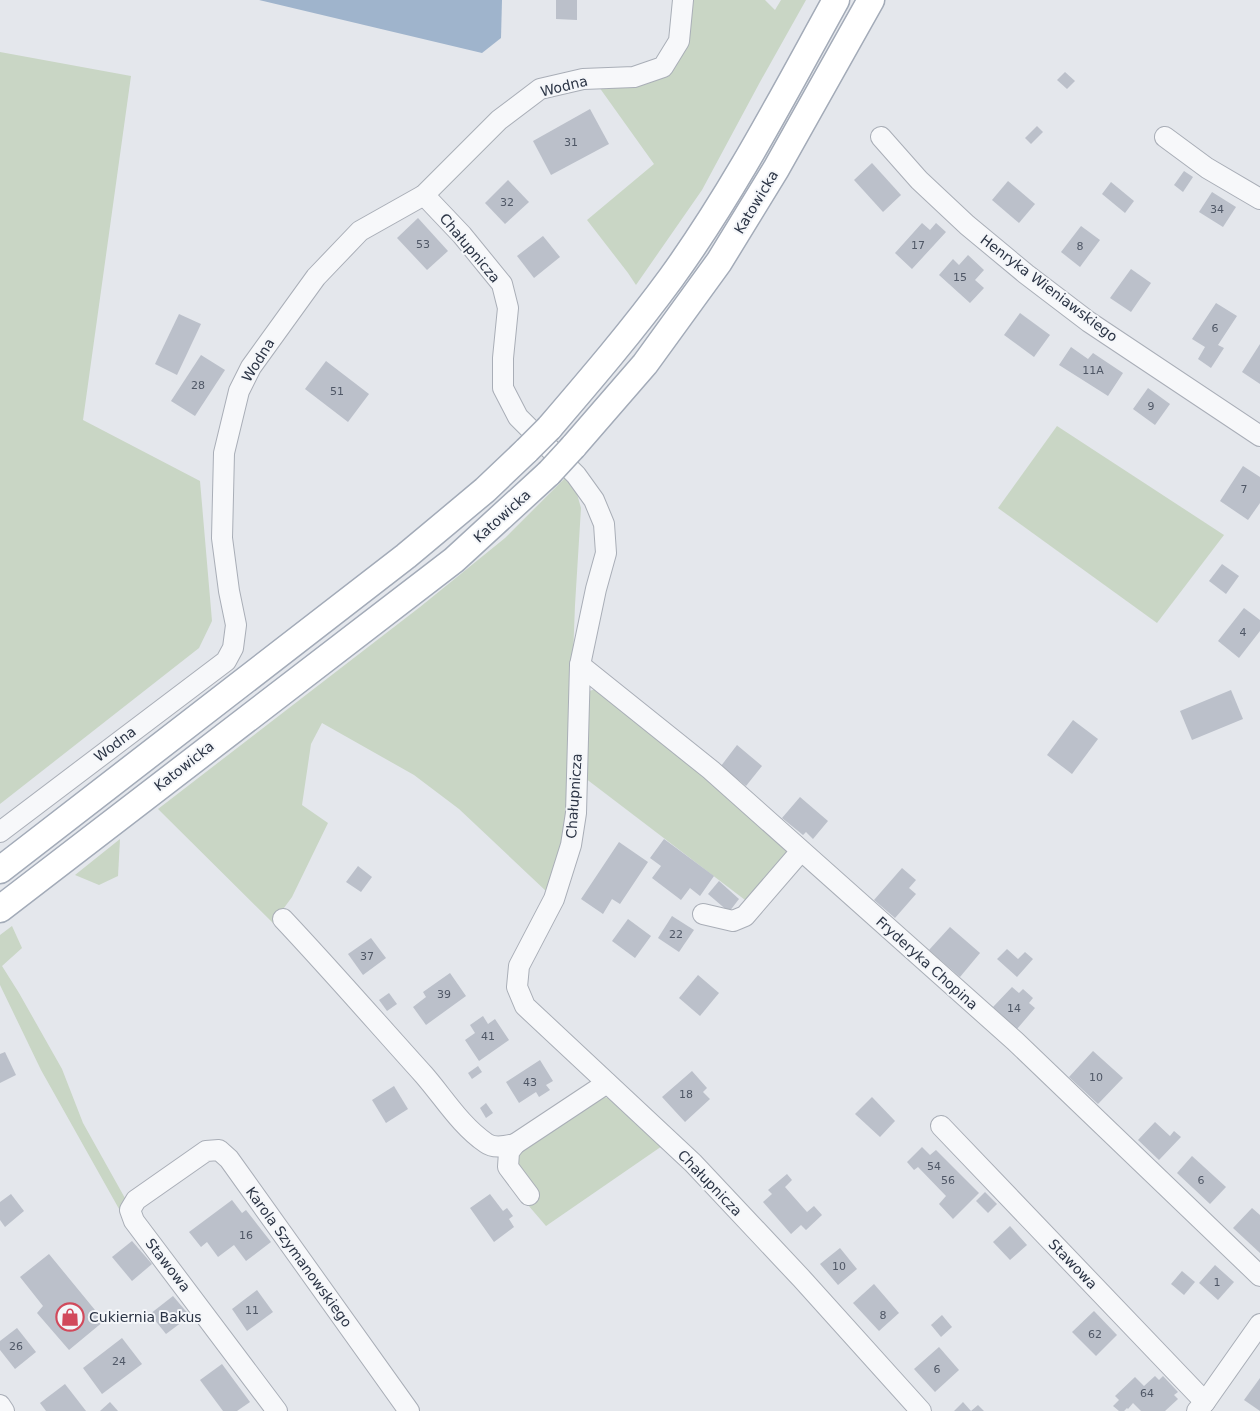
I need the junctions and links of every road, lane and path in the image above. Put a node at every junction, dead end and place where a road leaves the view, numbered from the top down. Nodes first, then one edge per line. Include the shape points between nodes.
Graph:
1 (683, 0) edge
2 (836, 0) edge
3 (871, 0) edge
4 (881, 137) dead end
5 (1165, 137) dead end
6 (424, 195) junction
7 (1260, 199) edge
8 (1260, 436) edge
9 (580, 664) junction
10 (0, 832) edge
11 (801, 851) junction
12 (0, 870) edge
13 (0, 909) edge
14 (703, 914) dead end
15 (283, 919) dead end
16 (607, 1083) junction
17 (942, 1126) dead end
18 (515, 1144) junction
19 (487, 1145) junction
20 (508, 1167) junction
21 (171, 1176) joint
22 (529, 1195) dead end
23 (1260, 1276) edge
24 (1260, 1324) edge
25 (0, 1405) edge
26 (1201, 1406) edge
27 (4, 1411) edge
28 (277, 1411) edge
29 (409, 1411) edge
30 (921, 1411) edge

1 - 6 street, Wodna via 679,41 664,67 634,77 583,79 540,89 499,120
2 - 12 main road, bridge via 724,198 672,276 617,348 549,428 485,490 406,556
3 - 13 main road, Katowicka, bridge via 720,262 645,364 548,474 454,560
4 - 8 street, Henryka Wieniawskiego via 919,180 1026,274 1088,322
5 - 7 street via 1207,168
6 - 9 street, Chałupnicza via 502,284 508,308 502,388 518,417 576,476 594,500 604,524 606,554
6 - 10 street, Wodna via 360,231 316,277 251,367 239,391 224,453 222,538 236,625 233,648 226,661
9 - 11 street, Fryderyka Chopina via 711,770
9 - 16 street, Chałupnicza via 576,813 571,844 554,899 519,966 517,987 525,1006
11 - 14 street via 745,916 733,922
11 - 23 street, Fryderyka Chopina via 1015,1041
15 - 19 street via 425,1076 464,1124
16 - 18 street
16 - 30 street, Chałupnicza via 693,1163
17 - 26 street, Stawowa
18 - 19 street via 503,1147
18 - 20 street via 509,1152
19 - 20 street
20 - 22 street
21 - 28 street, Stawowa via 136,1200 130,1210 134,1221
21 - 29 street, Karola Szymanowskiego via 206,1151 219,1150 229,1159
24 - 26 street, Stawowa
25 - 27 street

